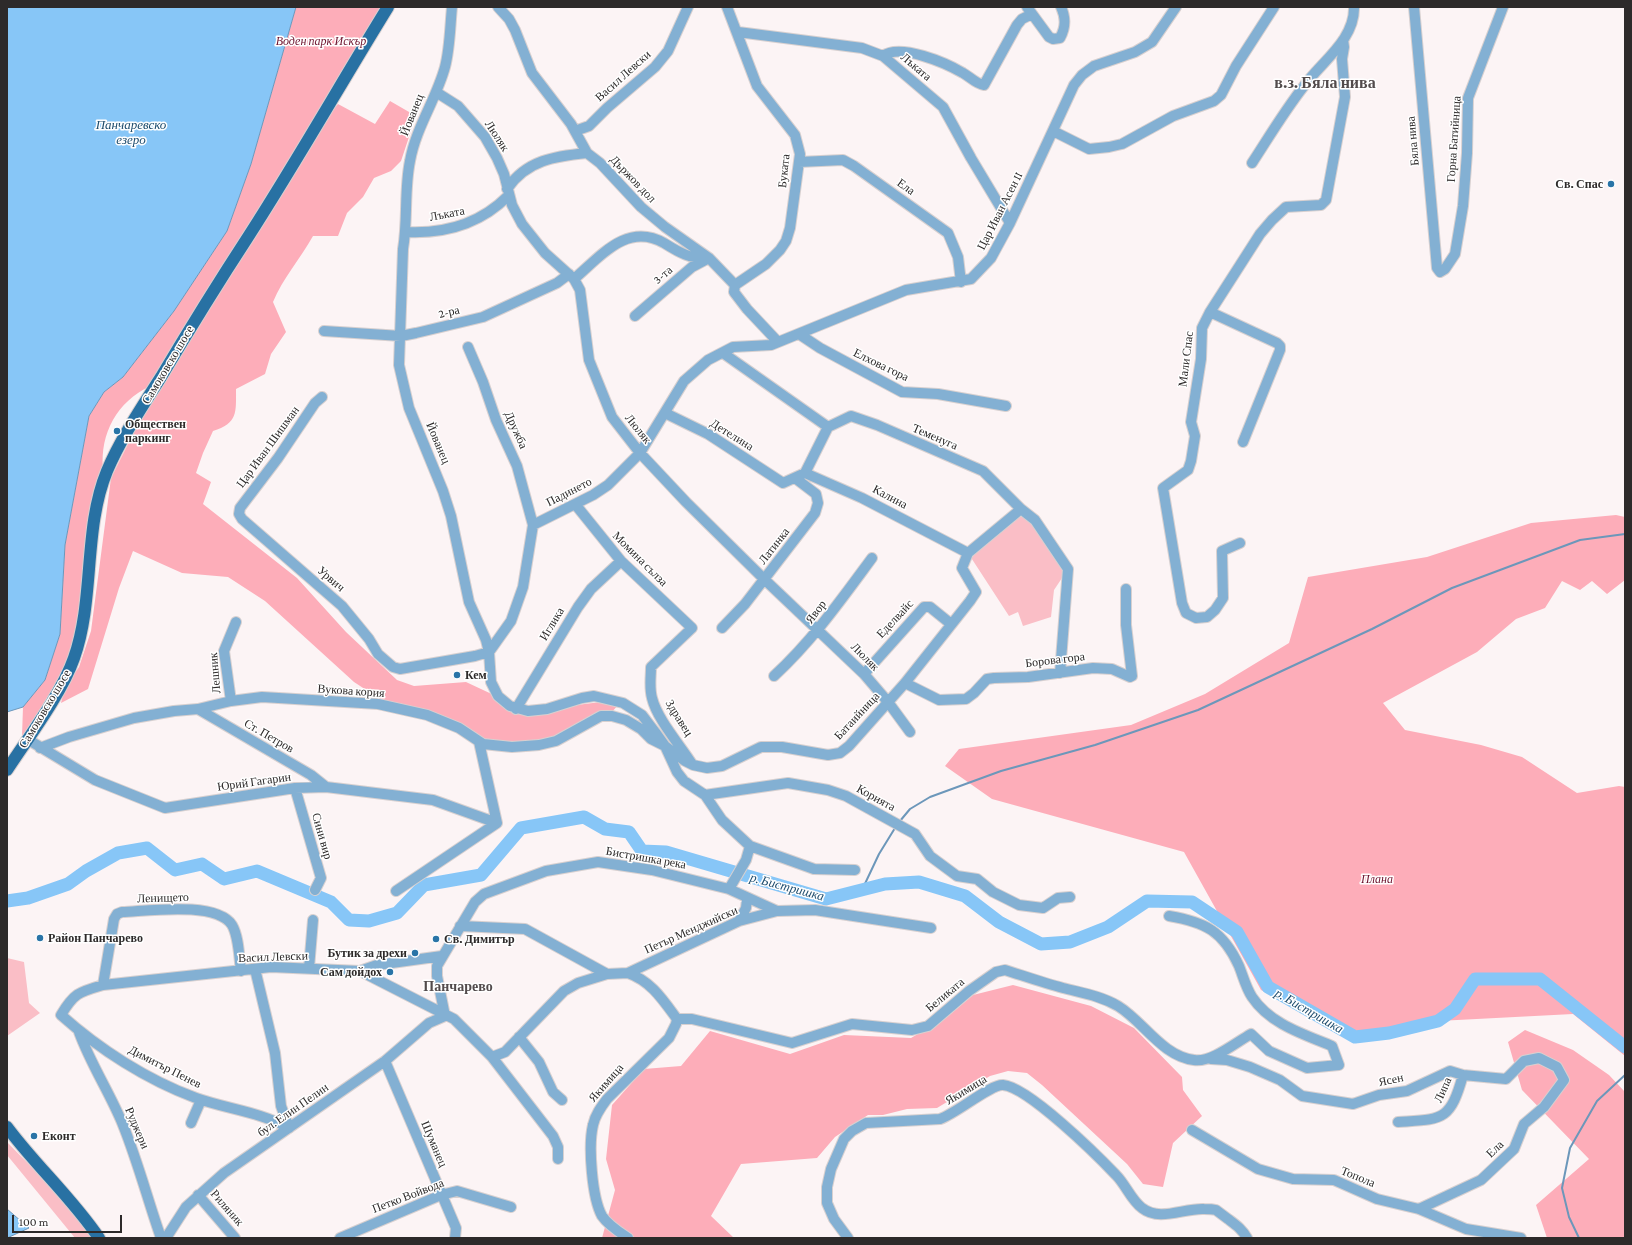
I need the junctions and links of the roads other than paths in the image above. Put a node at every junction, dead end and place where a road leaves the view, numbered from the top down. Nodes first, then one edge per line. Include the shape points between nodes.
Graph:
1 (388, 7) edge
2 (452, 7) edge
3 (498, 7) edge
4 (688, 7) edge
5 (728, 7) edge
6 (1061, 7) edge
7 (1176, 7) edge
8 (1274, 7) edge
9 (1354, 7) edge
10 (1414, 7) edge
11 (1503, 7) edge
12 (1029, 11) edge
13 (738, 32) junction
14 (1343, 40) junction
15 (882, 56) junction
16 (436, 92) junction
17 (575, 131) junction
18 (1053, 131) junction
19 (587, 153) junction
20 (799, 162) junction
21 (1252, 162) dead end
22 (508, 192) junction
23 (1010, 223) junction
24 (406, 232) junction
25 (710, 258) junction
26 (1440, 272) joint
27 (571, 276) junction
28 (961, 282) junction
29 (735, 285) junction
30 (1210, 312) junction
31 (636, 316) dead end
32 (324, 331) dead end
33 (799, 334) junction
34 (401, 336) junction
35 (778, 342) junction
36 (468, 348) dead end
37 (723, 353) junction
38 (322, 397) dead end
39 (1006, 406) dead end
40 (665, 413) junction
41 (828, 427) junction
42 (1243, 442) dead end
43 (640, 453) junction
44 (805, 473) junction
45 (795, 478) junction
46 (575, 504) junction
47 (1021, 509) junction
48 (239, 514) joint
49 (533, 525) junction
50 (1240, 543) dead end
51 (968, 553) junction
52 (872, 558) dead end
53 (621, 561) junction
54 (764, 579) junction
55 (1126, 589) dead end
56 (236, 622) dead end
57 (951, 624) junction
58 (692, 628) joint
59 (722, 628) dead end
60 (819, 630) junction
61 (489, 652) junction
62 (1060, 673) junction
63 (864, 674) junction
64 (774, 676) dead end
65 (905, 683) junction
66 (231, 700) junction
67 (888, 702) junction
68 (516, 708) junction
69 (198, 709) junction
70 (910, 732) dead end
71 (27, 739) junction
72 (479, 742) junction
73 (665, 746) junction
74 (40, 748) junction
75 (693, 765) junction
76 (7, 770) edge
77 (326, 787) junction
78 (294, 788) junction
79 (705, 795) junction
80 (497, 823) junction
81 (750, 846) junction
82 (855, 870) dead end
83 (731, 885) junction
84 (315, 890) dead end
85 (396, 891) dead end
86 (1070, 898) dead end
87 (747, 899) junction
88 (777, 911) junction
89 (1169, 916) dead end
90 (313, 920) dead end
91 (739, 921) junction
92 (460, 926) junction
93 (931, 928) dead end
94 (442, 956) junction
95 (309, 968) junction
96 (255, 969) junction
97 (241, 971) junction
98 (360, 971) junction
99 (628, 973) junction
100 (607, 974) junction
101 (103, 985) junction
102 (61, 1015) joint
103 (446, 1016) junction
104 (677, 1019) junction
105 (80, 1032) junction
106 (519, 1037) junction
107 (492, 1057) junction
108 (1211, 1059) junction
109 (385, 1061) junction
110 (1463, 1075) junction
111 (1564, 1080) joint
112 (201, 1100) junction
113 (562, 1100) dead end
114 (1398, 1122) dead end
115 (191, 1123) dead end
116 (7, 1127) edge
117 (289, 1128) junction
118 (1192, 1130) dead end
119 (7, 1132) edge
120 (23, 1148) junction
121 (558, 1159) dead end
122 (198, 1195) junction
123 (441, 1195) junction
124 (511, 1207) dead end
125 (1420, 1209) junction
126 (99, 1238) edge
127 (161, 1238) edge
128 (166, 1238) edge
129 (235, 1238) edge
130 (340, 1238) edge
131 (455, 1238) edge
132 (628, 1238) edge
133 (848, 1238) edge
134 (1247, 1238) edge
135 (1521, 1238) edge

1 - 71 main road, Самоковско шосе via 280,187 152,390 108,470 101,488 92,537 82,622 74,660
2 - 16 street, Йованец via 445,66
3 - 17 street, Държов дол via 516,30 532,73
4 - 17 street, Васил Левски via 671,46 655,67 589,126
5 - 13 street, Буката
6 - 12 street via 1065,24 1060,38 1057,39 1049,38
7 - 18 street, Цар Иван Асен II via 1152,42 1135,52 1094,66 1082,74 1074,85
8 - 18 street via 1236,66 1221,95 1214,101 1173,116 1122,144 1109,147 1089,149
9 - 14 street
10 - 26 street, Бяла нива via 1437,268
11 - 26 street, Горна Батийница via 1468,98 1463,206 1455,254
12 - 15 street via 1017,25 984,85 954,68 931,59 906,52 890,52
13 - 15 street, Лъката via 862,48
13 - 20 street, Буката via 756,86 795,135 799,147
14 - 21 street via 1304,85
14 - 30 street, Мали Спас via 1345,97 1326,200 1321,205 1286,207 1272,220 1260,234
15 - 23 street, Лъката via 943,107
16 - 22 street, Люляк via 458,106 485,137 504,174
16 - 24 street, Йованец via 423,117 410,160
17 - 19 street, Държов дол
18 - 23 street, Цар Иван Асен II
19 - 22 street, Лъката via 560,156 535,163 518,176
19 - 25 street, Държов дол via 600,163 641,207
20 - 28 street, Ела via 843,160 948,233 958,257
20 - 29 street, Буката via 786,241 766,264
22 - 24 street, Лъката via 484,216 469,223
22 - 27 street, Люляк via 528,234
23 - 28 street, Цар Иван Асен II via 991,258 971,279
24 - 34 street, Йованец via 403,249
25 - 27 street, 2-ра via 689,257 654,239 633,236 616,244
25 - 29 street, Държов дол
25 - 31 street, 3-та via 692,267
27 - 34 street, 2-ра via 483,317
27 - 43 street, Люляк via 580,290 589,360 612,417
28 - 33 street, Цар Иван Асен II via 906,290
29 - 35 street, Държов дол via 734,292
30 - 42 street via 1280,346
30 - 50 street, Мали Спас via 1202,328 1201,359 1191,422 1195,436 1191,461 1188,470 1163,488 1182,603 1186,613 1196,618 1207,617 1215,610 1223,598 1222,551
32 - 34 street, 2-ра
33 - 35 street, Цар Иван Асен II
33 - 39 street, Елхова гора via 832,355 902,392 938,394
34 - 61 street, Йованец via 399,365 409,408 443,491 451,516 469,602
35 - 37 street, Падинето via 771,345 733,347
36 - 49 street, Дружба via 517,466
37 - 40 street, Падинето via 708,360 684,381
37 - 41 street
38 - 48 street, Цар Иван Шишман via 240,508
40 - 43 street, Падинето
40 - 45 street, Детелина via 708,434 783,483
41 - 44 street
41 - 47 street, Теменуга via 851,416 877,425 983,471
43 - 46 street, Падинето via 608,485
43 - 54 street, Люляк
44 - 45 street
44 - 51 street, Калина via 862,498
45 - 54 street, Латинка via 816,494 818,503 815,513
46 - 49 street, Падинето
46 - 53 street, Момина сълза
47 - 51 street
47 - 62 street, Теменуга via 1035,520 1068,569
48 - 61 street, Урвич via 342,606 378,654 393,667 400,669
49 - 61 street via 519,600 511,620
51 - 57 street, Батаийница via 962,568 976,592
52 - 60 street, Явор
53 - 58 street, Момина сълза
53 - 68 street, Иглика via 592,589 578,607
54 - 59 street, Латинка
54 - 60 street, Люляк
55 - 62 street, Борова гора via 1126,625 1132,676 1112,669 1093,668
56 - 66 street, Лешник via 224,651
57 - 63 street, Еделвайс via 930,607 924,607
57 - 65 street, Батаийница
58 - 75 street, Здравец via 651,667 650,688 658,711
60 - 63 street, Люляк
60 - 64 street, Явор
61 - 68 street, Йованец via 491,682 498,696
62 - 65 street, Борова гора via 987,679 966,699 958,700 939,700
63 - 67 street, Люляк
65 - 67 street, Батаийница
66 - 69 street, Вукова кория
66 - 72 street, Вукова кория via 262,697 378,704 427,715 459,728
67 - 70 street, Люляк
67 - 75 street, Батаийница via 849,746 840,752 828,755 782,747 761,747 722,766 707,768
68 - 73 street, Йованец via 528,711 594,696 623,702 642,715
69 - 74 street, Вукова кория via 134,718
69 - 77 street, Ст. Петров via 311,775
71 - 74 street, Юрий Гагарин
71 - 76 main road, Самоковско шосе
72 - 73 street, Вукова кория via 512,747 539,745 556,741 601,716 612,716 631,723 651,740
72 - 80 street
73 - 75 street, Батаийница
73 - 79 street via 684,781
74 - 78 street, Юрий Гагарин via 95,780 165,808
77 - 78 street, Юрий Гагарин
77 - 80 street, Юрий Гагарин via 433,800
78 - 84 street, Сини вир via 321,878
79 - 81 street via 722,820
79 - 86 street, Корията via 788,783 828,790 846,796 915,834 930,856 957,876 977,879 993,892 1019,905 1043,908 1058,898
80 - 85 street
81 - 82 street via 814,869
81 - 83 street via 746,860
83 - 87 street, Бистришка река
83 - 92 street, Бистришка река via 623,865 598,862 579,864 546,870 484,894 475,902
87 - 88 street, Бистришка река
87 - 91 street via 746,908
88 - 91 street, Петър Менджийски
88 - 93 street, Петър Менджийски via 815,910
89 - 108 street via 1190,920 1214,930 1236,959 1252,997 1271,1017 1294,1031 1332,1046 1339,1065 1307,1068 1269,1051 1251,1034
90 - 95 street
91 - 99 street, Петър Менджийски
92 - 94 street, Бистришка река
92 - 100 street via 525,929
94 - 98 street via 377,965
94 - 103 street, Бистришка река via 437,966 437,976
95 - 96 street, Васил Левски
95 - 98 street, Васил Левски
96 - 97 street, Васил Левски
96 - 117 street via 275,1053 281,1106
97 - 101 street, Васил Левски
97 - 101 street, Ленището via 236,938 231,925 220,915 199,910 122,912 114,919
98 - 103 street, Васил Левски
99 - 100 street, Петър Менджийски
99 - 104 street via 640,977 657,992
100 - 106 street, Петър Менджийски via 578,983 564,991
101 - 102 street, Васил Левски via 73,996
102 - 105 street, Димитър Пенев
103 - 107 street, Васил Левски via 454,1019
103 - 109 street, бул. Елин Пелин via 428,1023
104 - 108 street, Беликата via 692,1019 792,1043 852,1024 912,1030 928,1026 969,991 996,972 1005,970 1104,999 1135,1019 1169,1050 1194,1060
104 - 132 street, Якимица via 669,1038 607,1099 598,1110 593,1125 590,1142 591,1163 598,1205 602,1217
105 - 112 street, Димитър Пенев via 142,1073
105 - 127 street, Руджери via 89,1058 137,1160
106 - 107 street, Петър Менджийски via 505,1052
106 - 113 street via 538,1062 553,1092
107 - 121 street, Васил Левски via 553,1136 558,1147
108 - 110 street, Ясен via 1227,1060 1250,1067 1280,1080 1302,1096 1353,1104 1379,1095 1407,1091 1450,1070
109 - 117 street, бул. Елин Пелин
109 - 123 street, Шуманец
110 - 111 street, Ясен via 1506,1079 1524,1061 1539,1058 1557,1067
110 - 114 street, Липа via 1453,1103 1444,1116 1434,1120
111 - 125 street, Ела via 1544,1107 1524,1124 1514,1148 1481,1180
112 - 115 street
112 - 117 street, Димитър Пенев via 274,1120
116 - 120 main road
117 - 122 street, бул. Елин Пелин via 224,1173
118 - 125 street, Топола via 1258,1169 1293,1179 1334,1180 1377,1199
119 - 120 main road
120 - 126 main road via 80,1212
122 - 128 street, бул. Елин Пелин via 186,1207
122 - 129 street, Риляник
123 - 124 street, Петко Войвода via 457,1191
123 - 130 street, Петко Войвода
123 - 131 street, Шуманец via 456,1228
125 - 135 street, Топола via 1466,1229
133 - 134 street, Якимица via 834,1219 827,1203 827,1187 831,1169 844,1139 852,1131 866,1123 940,1119 951,1115 991,1088 1003,1085 1032,1099 1076,1137 1117,1176 1143,1209 1157,1216 1192,1209 1215,1210 1242,1229

